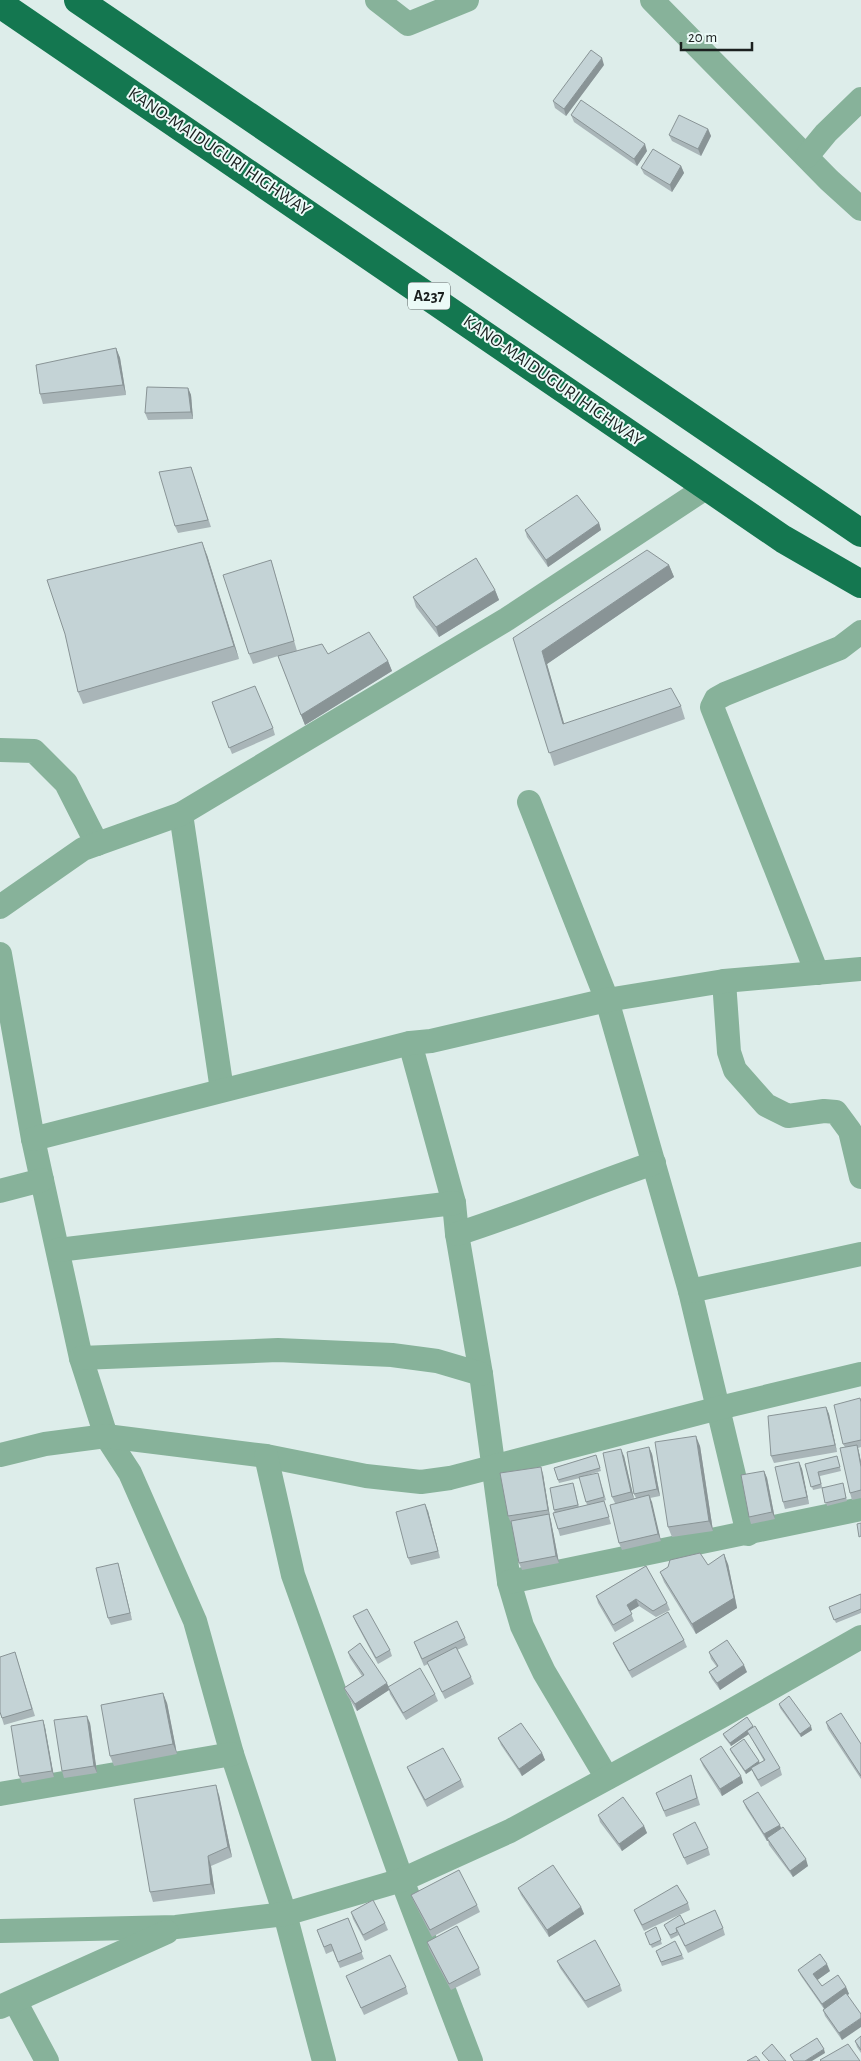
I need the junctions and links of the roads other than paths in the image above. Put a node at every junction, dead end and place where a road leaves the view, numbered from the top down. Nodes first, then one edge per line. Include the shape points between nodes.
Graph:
1 (78, 0) edge
2 (377, 0) edge
3 (467, 0) edge
4 (652, 0) edge
5 (0, 4) edge
6 (861, 99) edge
7 (806, 156) junction
8 (861, 209) edge
9 (707, 487) junction
10 (861, 533) edge
11 (861, 584) edge
12 (861, 632) edge
13 (0, 750) edge
14 (529, 802) dead end
15 (182, 814) junction
16 (97, 844) junction
17 (0, 907) edge
18 (0, 954) edge
19 (861, 969) edge
20 (816, 973) junction
21 (724, 981) junction
22 (607, 1000) junction
23 (410, 1043) junction
24 (222, 1090) junction
25 (33, 1139) junction
26 (654, 1164) junction
27 (861, 1177) edge
28 (42, 1180) junction
29 (0, 1191) edge
30 (454, 1203) junction
31 (456, 1234) junction
32 (58, 1250) junction
33 (861, 1254) edge
34 (690, 1291) junction
35 (81, 1358) junction
36 (481, 1374) junction
37 (861, 1374) edge
38 (719, 1408) junction
39 (106, 1436) junction
40 (0, 1456) edge
41 (266, 1456) junction
42 (494, 1467) junction
43 (861, 1509) edge
44 (748, 1534) junction
45 (509, 1582) junction
46 (861, 1637) edge
47 (232, 1754) junction
48 (607, 1778) junction
49 (0, 1794) edge
50 (402, 1880) junction
51 (286, 1914) junction
52 (176, 1927) junction
53 (0, 1932) edge
54 (8, 2004) edge
55 (47, 2061) edge
56 (324, 2061) edge
57 (471, 2061) edge

1 - 10 highway, A237
2 - 3 street via 408,24
4 - 7 street
5 - 9 highway, KANO-MAIDUGURI HIGHWAY / A237
6 - 7 street
7 - 8 street
9 - 11 highway, KANO-MAIDUGURI HIGHWAY / A237 via 783,538
9 - 15 street via 507,619
12 - 20 street via 840,648 716,699 712,706
13 - 16 street via 34,751 66,783
14 - 22 street
15 - 16 street
15 - 24 street
16 - 17 street via 84,849
18 - 25 street
19 - 20 street
20 - 21 street
21 - 22 street
21 - 27 street via 729,1052 735,1070 766,1105 788,1116 836,1112 850,1132
22 - 23 street via 431,1041
22 - 26 street
23 - 24 street
23 - 30 street
24 - 25 street
25 - 28 street
26 - 31 street
26 - 34 street
28 - 29 street
28 - 32 street
30 - 31 street
30 - 32 street
31 - 36 street
32 - 35 street
33 - 34 street
34 - 38 street
35 - 36 street via 287,1350 392,1354 437,1360
35 - 39 street
36 - 42 street
37 - 38 street
38 - 42 street
38 - 44 street
39 - 40 street via 45,1444
39 - 41 street
39 - 47 street via 130,1473 195,1621
41 - 42 street via 366,1476 421,1482
41 - 50 street via 293,1575
42 - 45 street
43 - 44 street
44 - 45 street
45 - 48 street via 522,1626 544,1672
46 - 48 street
47 - 49 street
47 - 51 street
48 - 50 street via 510,1831
50 - 51 street
50 - 57 street
51 - 52 street
51 - 56 street
52 - 53 street
52 - 54 street
54 - 55 street

